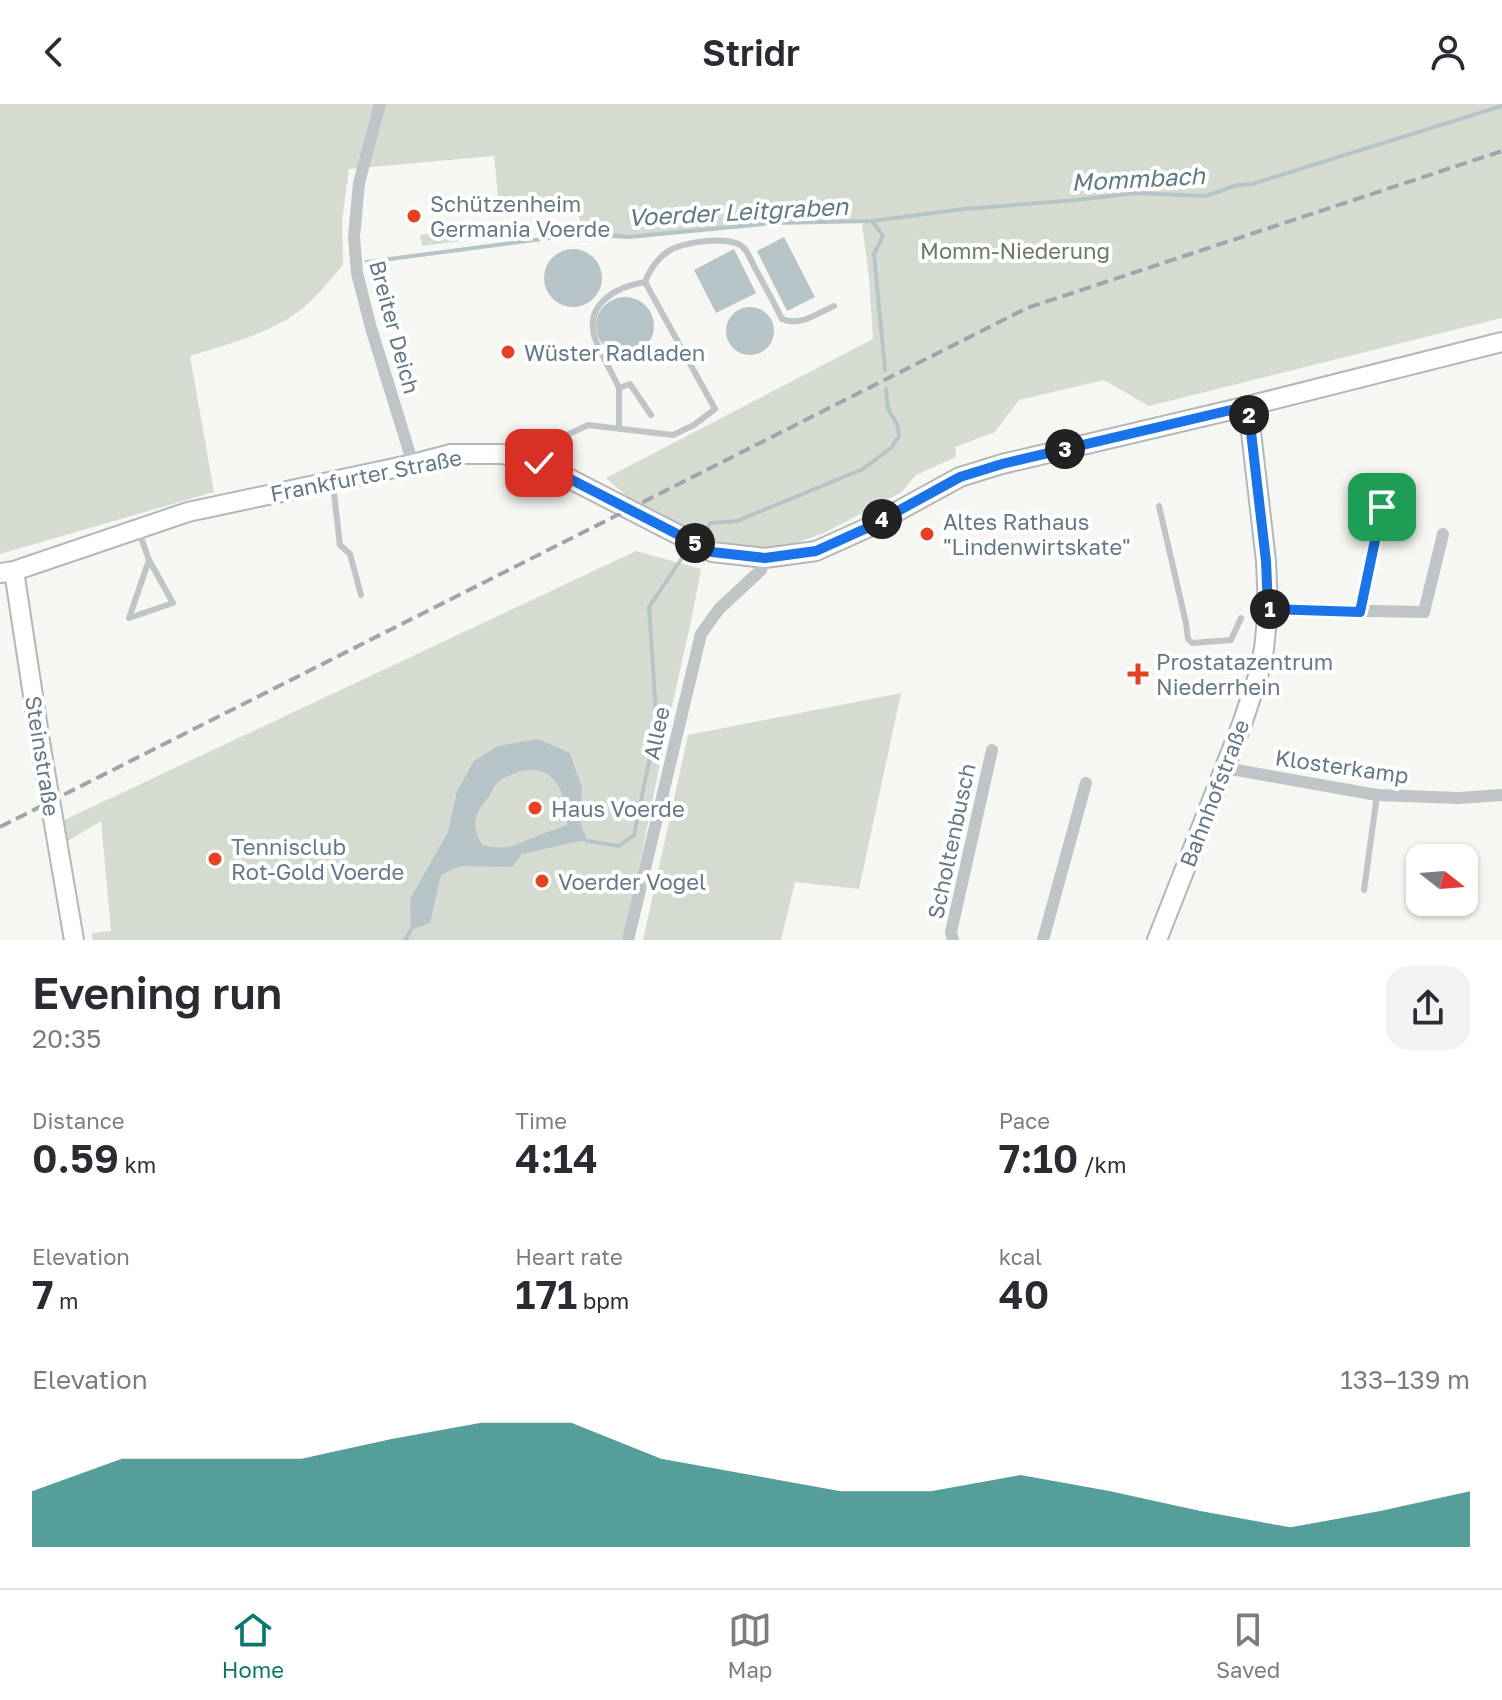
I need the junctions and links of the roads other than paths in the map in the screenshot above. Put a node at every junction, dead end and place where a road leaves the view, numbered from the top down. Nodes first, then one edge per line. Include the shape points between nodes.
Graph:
1 (380, 104) edge
2 (645, 282) junction
3 (834, 306) dead end
4 (1502, 342) edge
5 (619, 388) junction
6 (1248, 406) junction
7 (651, 415) dead end
8 (619, 429) junction
9 (413, 464) junction
10 (551, 469) junction
11 (332, 481) junction
12 (1364, 482) dead end
13 (1159, 506) dead end
14 (137, 529) junction
15 (1443, 534) dead end
16 (765, 558) junction
17 (149, 560) junction
18 (7, 572) edge
19 (361, 595) dead end
20 (1268, 609) junction
21 (1360, 612) junction
22 (1241, 618) dead end
23 (992, 750) dead end
24 (1225, 768) junction
25 (1086, 783) dead end
26 (1377, 795) junction
27 (1502, 795) edge
28 (1364, 890) dead end
29 (74, 940) edge
30 (628, 940) edge
31 (953, 940) edge
32 (1043, 940) edge
33 (1157, 940) edge

1 - 9 street, Breiter Deich via 359,183 357,273
2 - 3 lane via 656,261 670,250 724,241 744,249 782,319 802,321
2 - 5 lane via 611,293 594,317 594,334
2 - 8 lane via 715,409 673,435
4 - 6 main road, Frankfurter Straße
5 - 7 lane via 630,384
5 - 8 lane
6 - 16 main road, Frankfurter Straße via 960,477 816,551
6 - 20 main road, Bahnhofstraße
8 - 10 lane via 588,425 569,434
9 - 10 main road, Frankfurter Straße via 451,454 502,454
9 - 11 main road, Frankfurter Straße
10 - 16 main road, Frankfurter Straße via 712,552
11 - 14 main road, Frankfurter Straße via 188,512
11 - 19 lane via 340,545 350,554
12 - 21 street via 1382,507
13 - 22 lane via 1188,639 1231,640
14 - 17 lane
14 - 18 main road, Frankfurter Straße
15 - 21 street via 1424,612
16 - 30 street, Allee via 761,570 701,634
17 - 17 lane via 173,603 129,618 139,589
18 - 29 main road, Steinstraße
20 - 21 street
20 - 24 main road, Bahnhofstraße via 1258,676
23 - 31 street, Scholtenbusch
24 - 26 street, Klosterkamp
24 - 33 main road, Bahnhofstraße
25 - 32 street
26 - 27 street, Klosterkamp
26 - 28 lane

